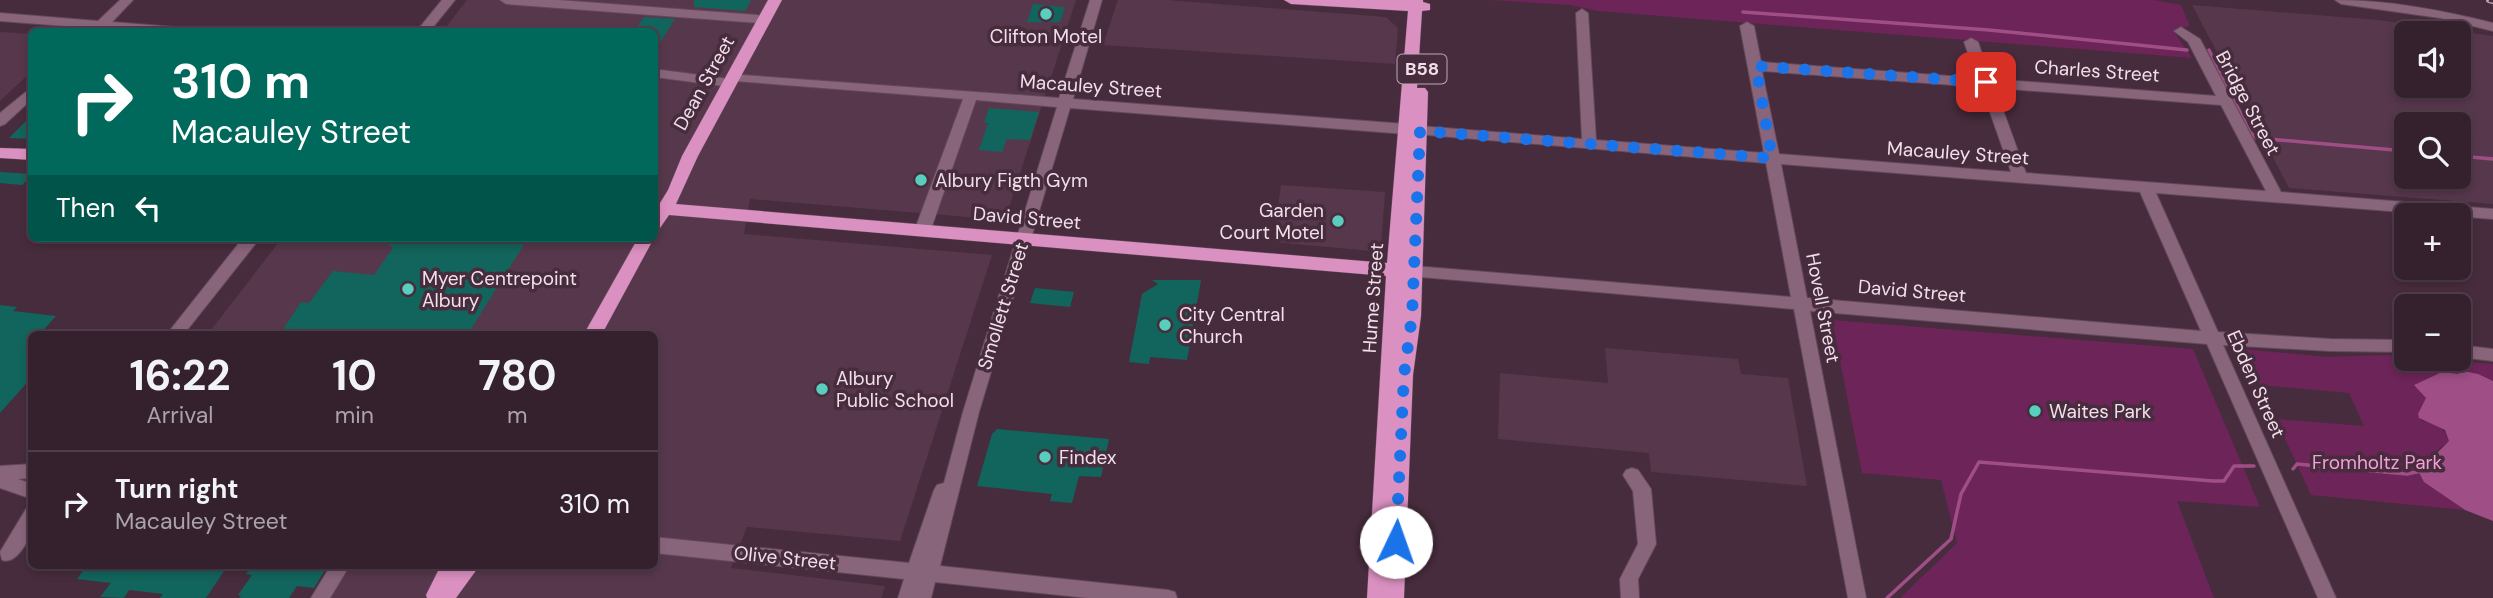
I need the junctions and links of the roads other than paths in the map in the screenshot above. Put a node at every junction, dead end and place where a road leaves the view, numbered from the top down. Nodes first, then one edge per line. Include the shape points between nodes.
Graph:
1 (127, 0) edge
2 (449, 0) edge
3 (506, 0) edge
4 (768, 0) edge
5 (775, 0) edge
6 (1096, 0) edge
7 (1291, 0) edge
8 (2341, 0) edge
9 (1418, 2) edge
10 (1364, 5) junction
11 (1582, 13) dead end
12 (0, 17) edge
13 (761, 19) junction
14 (1746, 26) dead end
15 (2493, 27) edge
16 (98, 28) edge
17 (426, 28) edge
18 (2181, 31) dead end
19 (1971, 42) dead end
20 (1412, 44) junction
21 (1756, 66) junction
22 (658, 73) edge
23 (728, 80) junction
24 (1986, 82) junction
25 (28, 95) edge
26 (971, 96) junction
27 (2226, 101) junction
28 (1065, 103) junction
29 (0, 121) edge
30 (1413, 130) junction
31 (1590, 144) junction
32 (0, 153) edge
33 (28, 155) edge
34 (1772, 158) junction
35 (2020, 177) junction
36 (2146, 188) junction
37 (2276, 197) junction
38 (658, 206) edge
39 (2493, 214) edge
40 (923, 229) junction
41 (1023, 239) junction
42 (250, 242) edge
43 (260, 242) edge
44 (632, 242) edge
45 (644, 242) edge
46 (244, 256) junction
47 (1405, 271) junction
48 (1802, 303) junction
49 (178, 331) edge
50 (190, 331) edge
51 (586, 331) edge
52 (595, 331) edge
53 (2213, 338) junction
54 (2394, 346) edge
55 (2471, 352) edge
56 (2493, 355) edge
57 (28, 471) edge
58 (0, 473) edge
59 (1632, 475) dead end
60 (0, 480) edge
61 (28, 490) edge
62 (28, 520) edge
63 (28, 535) edge
64 (658, 545) edge
65 (4, 559) edge
66 (338, 569) edge
67 (450, 569) edge
68 (467, 569) edge
69 (923, 573) junction
70 (320, 598) edge
71 (435, 598) edge
72 (444, 598) edge
73 (907, 598) edge
74 (922, 598) edge
75 (1168, 598) edge
76 (1377, 598) edge
77 (1394, 598) edge
78 (1630, 598) edge
79 (1857, 598) edge
80 (2328, 598) edge

1 - 16 street
2 - 17 street
3 - 13 street
4 - 13 main road, Dean Street
5 - 13 main road, Dean Street
6 - 28 street, Smollett Street
7 - 10 main road, B58
8 - 15 street
9 - 10 main road, B58
9 - 20 main road, Hume Street / B58
9 - 30 main road, Hume Street / B58
10 - 20 main road, B58 via 1387,10 1403,20
11 - 31 street
12 - 16 street
13 - 23 main road, Dean Street
14 - 21 street, Hovell Street
18 - 27 street, Bridge Street via 2193,39
19 - 24 street
20 - 30 main road, Hume Street / B58
21 - 24 street, Charles Street
21 - 34 street, Hovell Street
22 - 23 street, Macauley Street
23 - 26 street, Macauley Street
23 - 38 main road, Dean Street
24 - 27 street, Charles Street
24 - 35 street
25 - 29 street
26 - 28 street, Macauley Street
26 - 40 street
27 - 37 street, Bridge Street
28 - 30 street, Macauley Street
28 - 41 street, Smollett Street
30 - 31 street, Macauley Street
30 - 47 main road, Hume Street / B58
31 - 34 street, Macauley Street
32 - 33 main road
34 - 35 street, Macauley Street
34 - 48 street, Hovell Street
35 - 36 street, Macauley Street
36 - 37 street, Macauley Street
36 - 53 street, Ebden Street
37 - 39 street, Macauley Street
38 - 40 main road, David Street
40 - 41 main road, David Street
41 - 47 main road, David Street
41 - 69 street, Smollett Street
42 - 46 street
43 - 46 street
44 - 51 main road
45 - 52 main road
46 - 49 street
46 - 50 street
47 - 48 street, David Street
47 - 76 main road, Hume Street / B58
47 - 77 main road, Hume Street / B58 via 1412,316 1404,375
48 - 53 street, David Street
48 - 79 street, Hovell Street
53 - 54 street, David Street
53 - 80 street, Ebden Street
55 - 56 street
57 - 58 street
59 - 78 street via 1642,489 1647,544 1629,579
60 - 61 street
62 - 65 street
63 - 65 street
64 - 69 street, Olive Street
66 - 70 street
67 - 71 main road
68 - 72 main road
69 - 73 street, Smollett Street
69 - 74 street, Smollett Street
69 - 75 street, Olive Street

